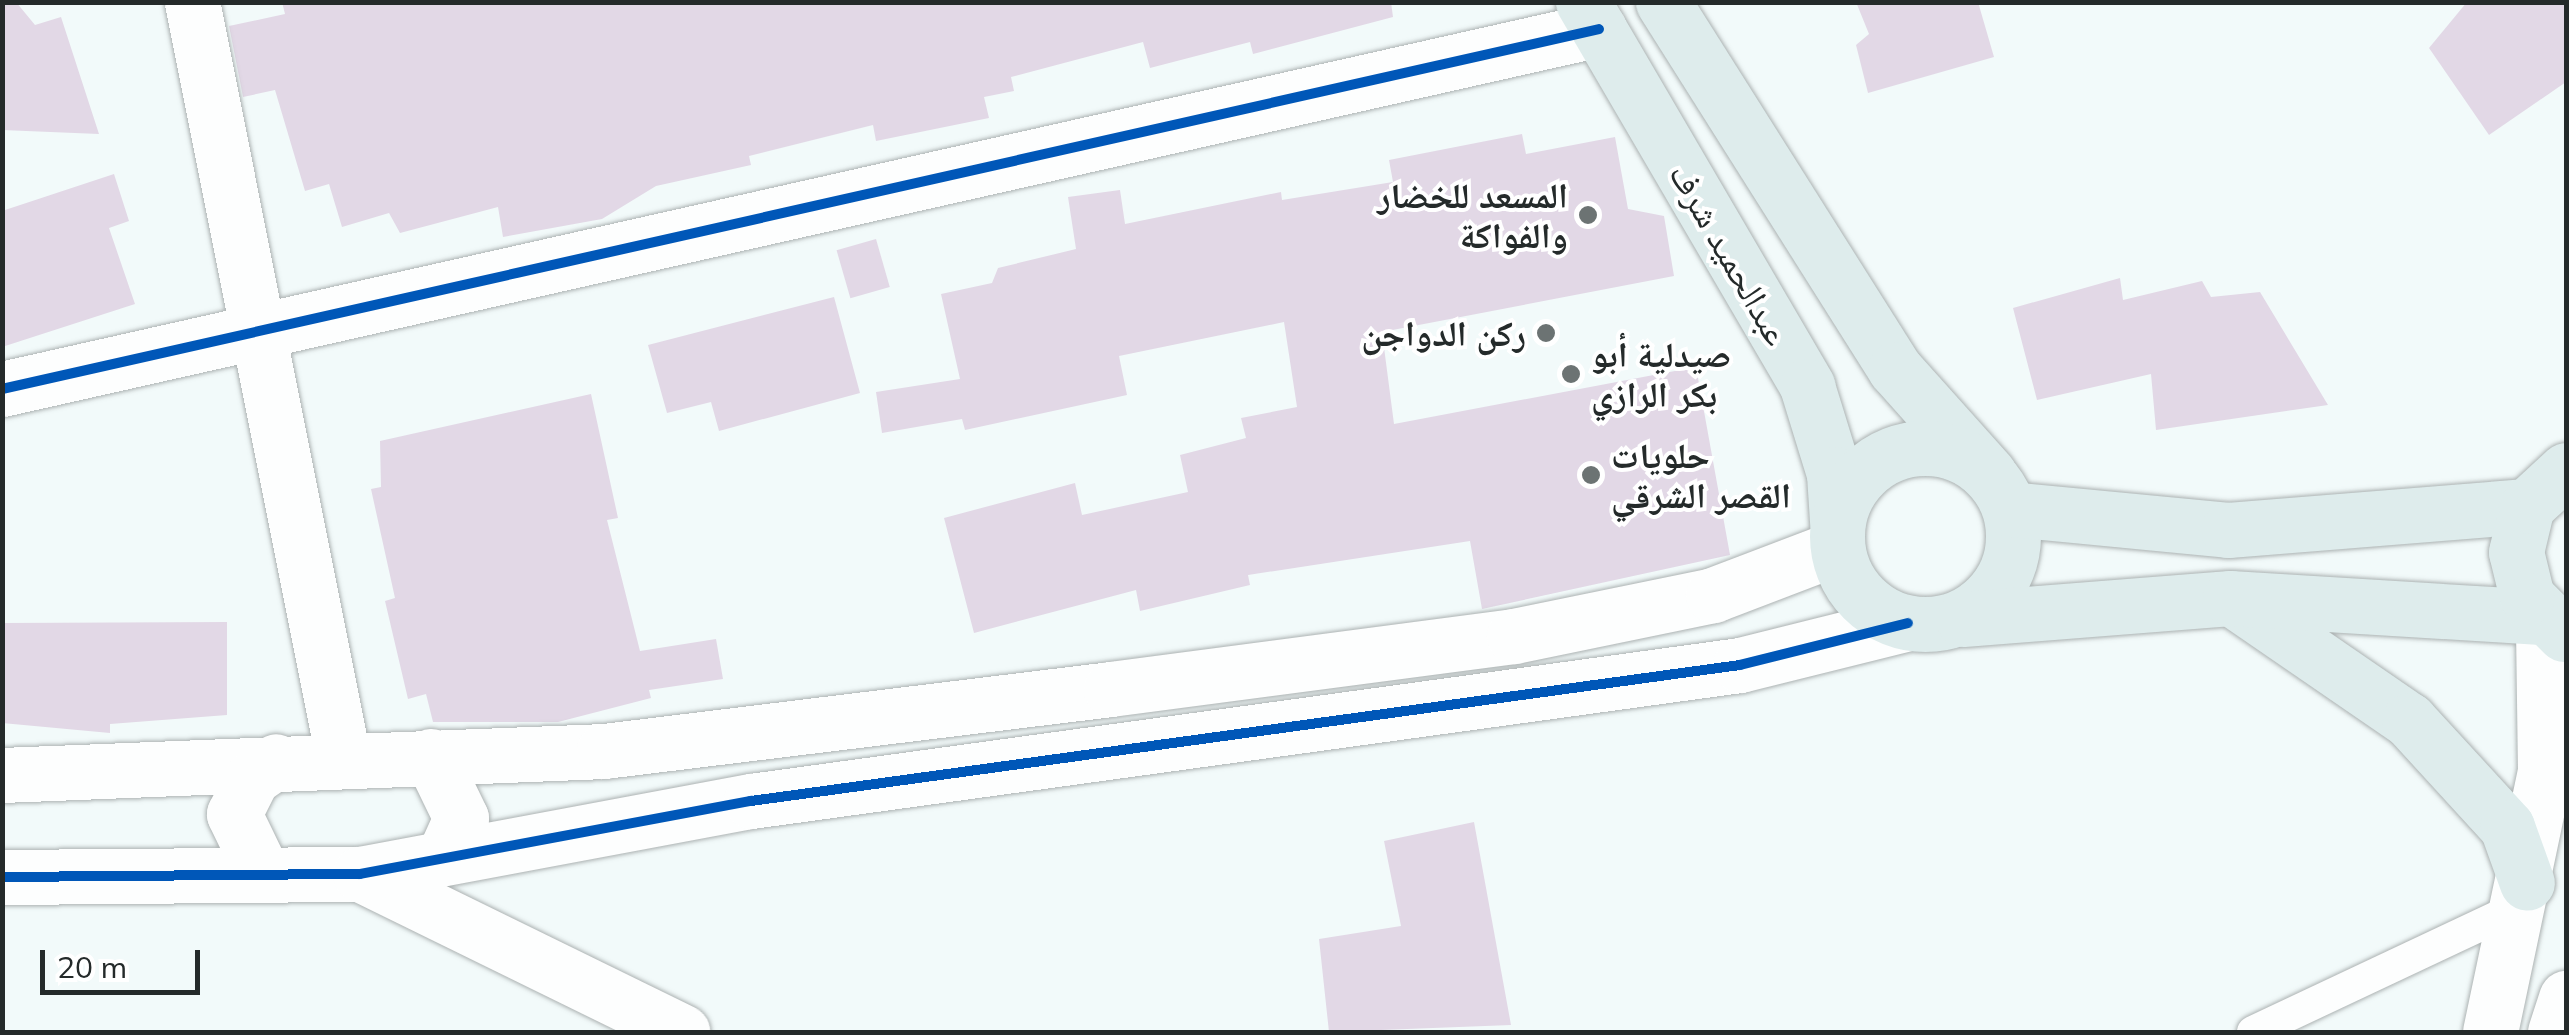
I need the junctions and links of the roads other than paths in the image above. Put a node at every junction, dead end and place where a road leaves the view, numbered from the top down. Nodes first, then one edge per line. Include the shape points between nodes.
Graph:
1 (192, 2) edge
2 (1663, 2) edge
3 (1591, 16) edge
4 (258, 325) junction
5 (2, 389) edge
6 (2566, 470) edge
7 (1999, 492) junction
8 (2528, 506) junction
9 (1837, 534) junction
10 (2230, 598) junction
11 (1963, 618) junction
12 (1908, 623) junction
13 (2550, 623) edge
14 (432, 756) junction
15 (343, 758) junction
16 (276, 761) junction
17 (2, 775) edge
18 (443, 858) junction
19 (263, 874) junction
20 (360, 874) junction
21 (2, 877) edge
22 (2528, 883) junction
23 (2566, 998) edge
24 (682, 1032) edge
25 (2253, 1032) edge
26 (2490, 1032) edge
27 (2555, 1032) edge

1 - 4 street
2 - 7 main road via 1895,369
3 - 4 street
3 - 9 main road, عبدالحميد شرف via 1807,386 1834,474
4 - 5 street
4 - 15 street
6 - 8 main road
7 - 8 main road via 2228,530
7 - 9 main road via 1940,449 1886,456 1846,494
7 - 11 main road via 2011,560
8 - 13 main road via 2518,575
9 - 12 main road via 1860,598
9 - 14 street via 1713,595 1514,636 604,751
10 - 11 main road
10 - 13 main road
10 - 22 main road via 2294,633 2410,720 2506,828
11 - 12 main road
12 - 18 street via 1722,668 751,800
13 - 22 street via 2546,771
14 - 15 street
14 - 18 street via 461,818
15 - 16 street
16 - 17 street
16 - 19 street via 252,778 234,814
18 - 20 street
19 - 20 street
19 - 21 street
20 - 24 street
22 - 25 lane via 2506,913
22 - 26 street
23 - 27 street

